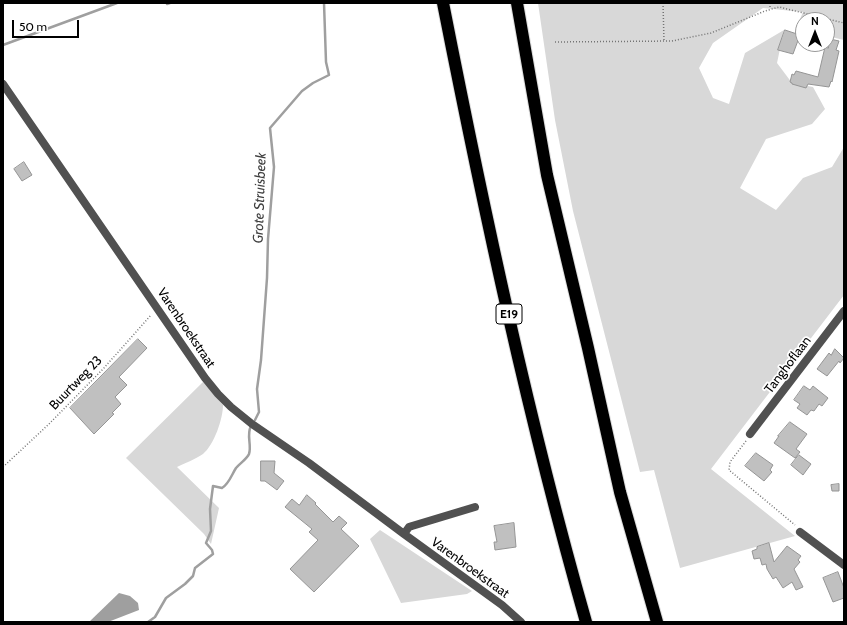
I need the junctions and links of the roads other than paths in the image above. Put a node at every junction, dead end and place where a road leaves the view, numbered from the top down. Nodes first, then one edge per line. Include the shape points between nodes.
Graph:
1 (444, 3) edge
2 (517, 3) edge
3 (3, 84) edge
4 (844, 311) edge
5 (750, 434) road end
6 (475, 507) dead end
7 (800, 532) road end
8 (404, 534) junction
9 (844, 565) edge
10 (522, 622) edge
11 (586, 622) edge
12 (657, 622) edge

1 - 11 highway, E19 via 471,144 531,416
2 - 12 highway via 547,175 620,492
3 - 8 street, Varenbroekstraat via 218,394 252,424
4 - 5 street, Tanghoflaan
6 - 8 street, Varenbroekstraat via 412,526
7 - 9 street
8 - 10 street, Varenbroekstraat

